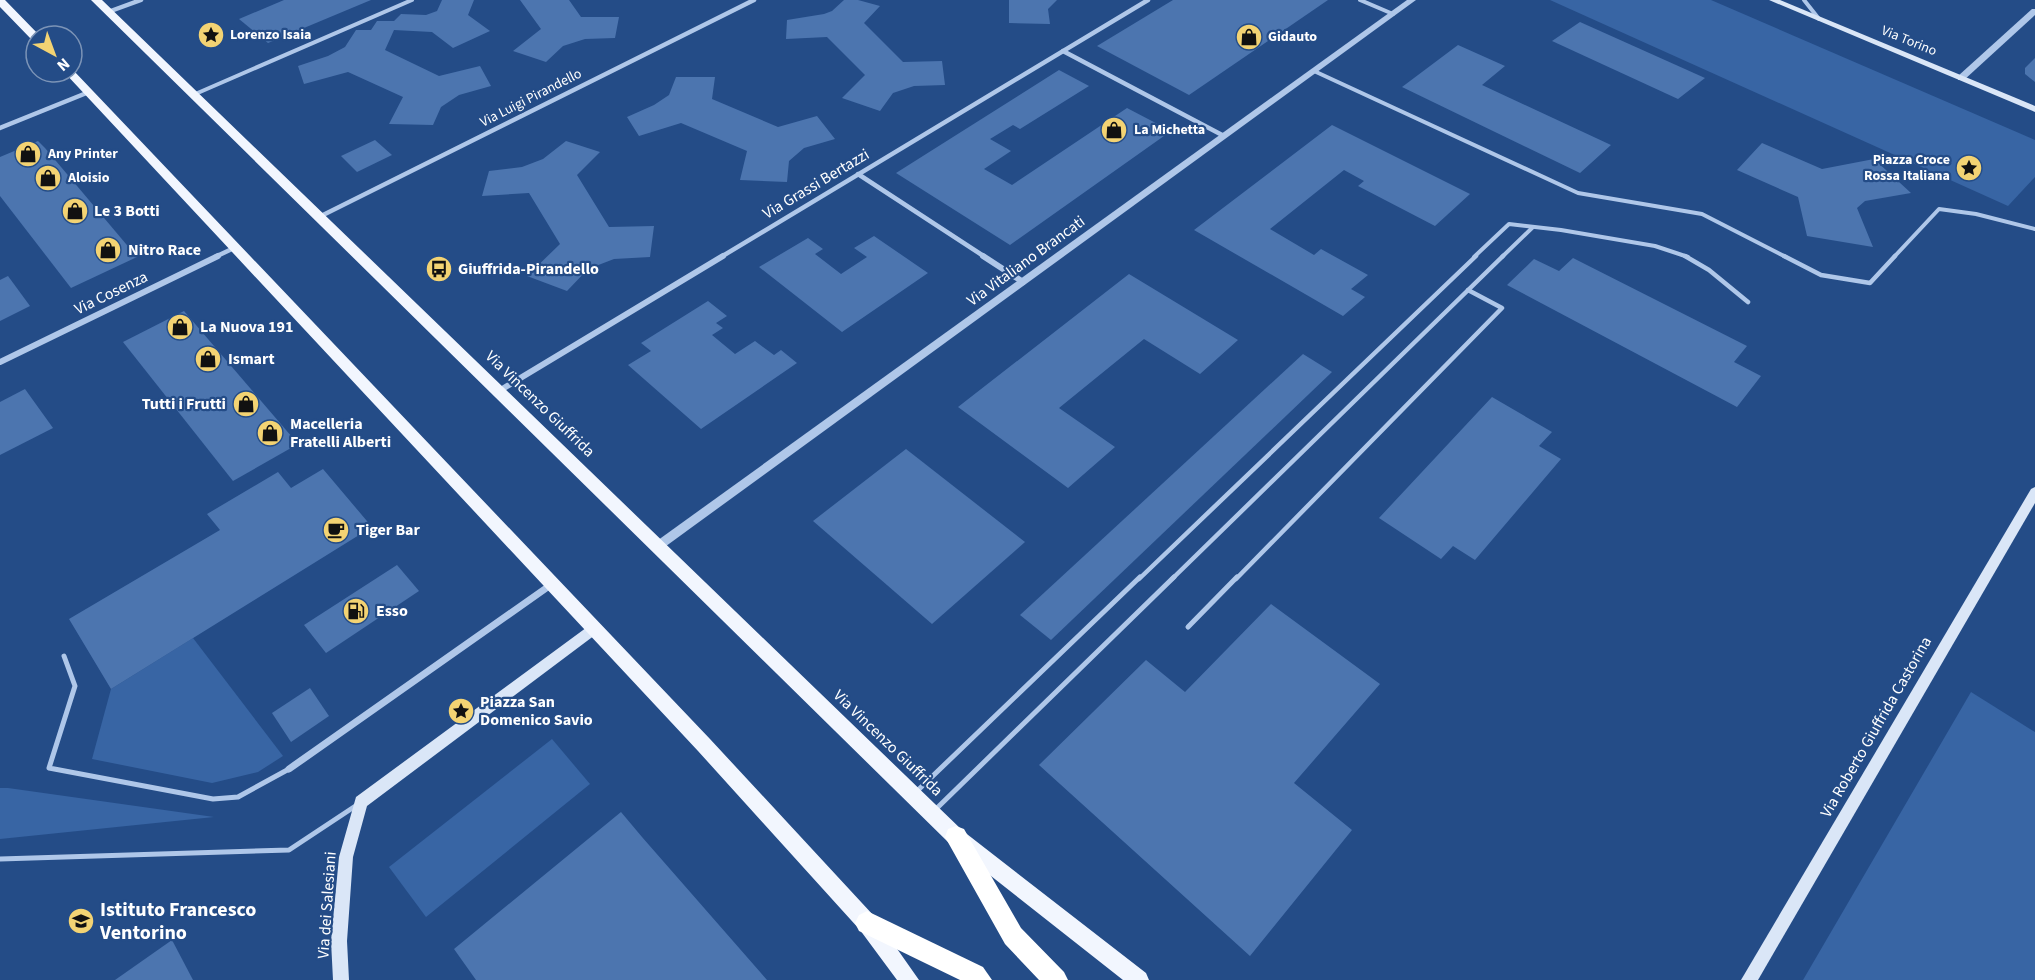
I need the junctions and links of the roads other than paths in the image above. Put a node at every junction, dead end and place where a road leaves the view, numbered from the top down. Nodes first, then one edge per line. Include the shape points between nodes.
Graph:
1 (96, 0) edge
2 (141, 0) edge
3 (412, 0) edge
4 (754, 0) edge
5 (1148, 0) edge
6 (1360, 0) edge
7 (1412, 0) edge
8 (1773, 0) edge
9 (1804, 0) edge
10 (0, 1) edge
11 (2035, 11) edge
12 (108, 12) junction
13 (1393, 14) junction
14 (1819, 19) junction
15 (24, 26) edge
16 (1064, 51) junction
17 (1314, 71) junction
18 (1961, 78) junction
19 (81, 84) edge
20 (89, 92) junction
21 (193, 94) junction
22 (2035, 109) edge
23 (0, 128) edge
24 (1224, 136) junction
25 (858, 174) junction
26 (320, 217) junction
27 (1534, 227) junction
28 (2035, 229) edge
29 (234, 248) junction
30 (1023, 282) junction
31 (1468, 290) junction
32 (1748, 302) dead end
33 (0, 362) edge
34 (498, 391) junction
35 (2035, 492) edge
36 (658, 546) junction
37 (553, 583) junction
38 (1188, 627) dead end
39 (594, 628) junction
40 (64, 656) dead end
41 (289, 769) joint
42 (913, 795) junction
43 (361, 802) junction
44 (932, 813) junction
45 (956, 837) junction
46 (0, 859) edge
47 (867, 923) junction
48 (1124, 973) edge
49 (341, 980) edge
50 (909, 980) edge
51 (980, 980) edge
52 (1056, 980) edge
53 (1139, 980) edge
54 (1749, 980) edge

1 - 12 main road, Via Vincenzo Giuffrida
2 - 12 street
3 - 21 lane
4 - 26 street, Via Luigi Pirandello
5 - 16 street, Via Grassi Bertazzi
6 - 13 lane
7 - 13 street, Via Vitaliano Brancati
8 - 14 main road, Via Torino
9 - 14 lane
10 - 15 main road
11 - 18 street
12 - 21 main road, Via Vincenzo Giuffrida
13 - 17 street, Via Vitaliano Brancati
14 - 18 main road, Via Torino
16 - 24 street
16 - 25 street, Via Grassi Bertazzi
17 - 24 street, Via Vitaliano Brancati
17 - 28 lane via 1578,193 1702,214 1821,274 1870,283 1939,209
18 - 22 main road, Via Torino
19 - 20 main road
20 - 23 street
20 - 29 main road
21 - 26 main road, Via Vincenzo Giuffrida
24 - 30 street, Via Vitaliano Brancati
25 - 30 street
25 - 34 street, Via Grassi Bertazzi
26 - 34 main road, Via Vincenzo Giuffrida
27 - 31 lane
27 - 32 lane via 1655,246 1684,255
27 - 42 lane via 1509,224
29 - 33 street, Via Cosenza
29 - 37 main road
30 - 36 street, Via Vitaliano Brancati
31 - 38 lane via 1502,309
31 - 44 lane
34 - 36 main road, Via Vincenzo Giuffrida
35 - 54 main road, Via Roberto Giuffrida Castorina
36 - 42 main road, Via Vincenzo Giuffrida
37 - 39 main road
37 - 41 street
39 - 43 main road
39 - 47 main road
40 - 41 lane via 75,686 49,768 213,799 238,796
42 - 44 main road, Via Vincenzo Giuffrida
43 - 46 lane via 289,850
43 - 49 main road, Via dei Salesiani via 346,857 339,941
44 - 45 main road, Via Vincenzo Giuffrida
45 - 48 main road, Via Vincenzo Giuffrida
45 - 52 highway via 1013,936
47 - 50 main road
47 - 51 highway
48 - 53 main road, Via Vincenzo Giuffrida

